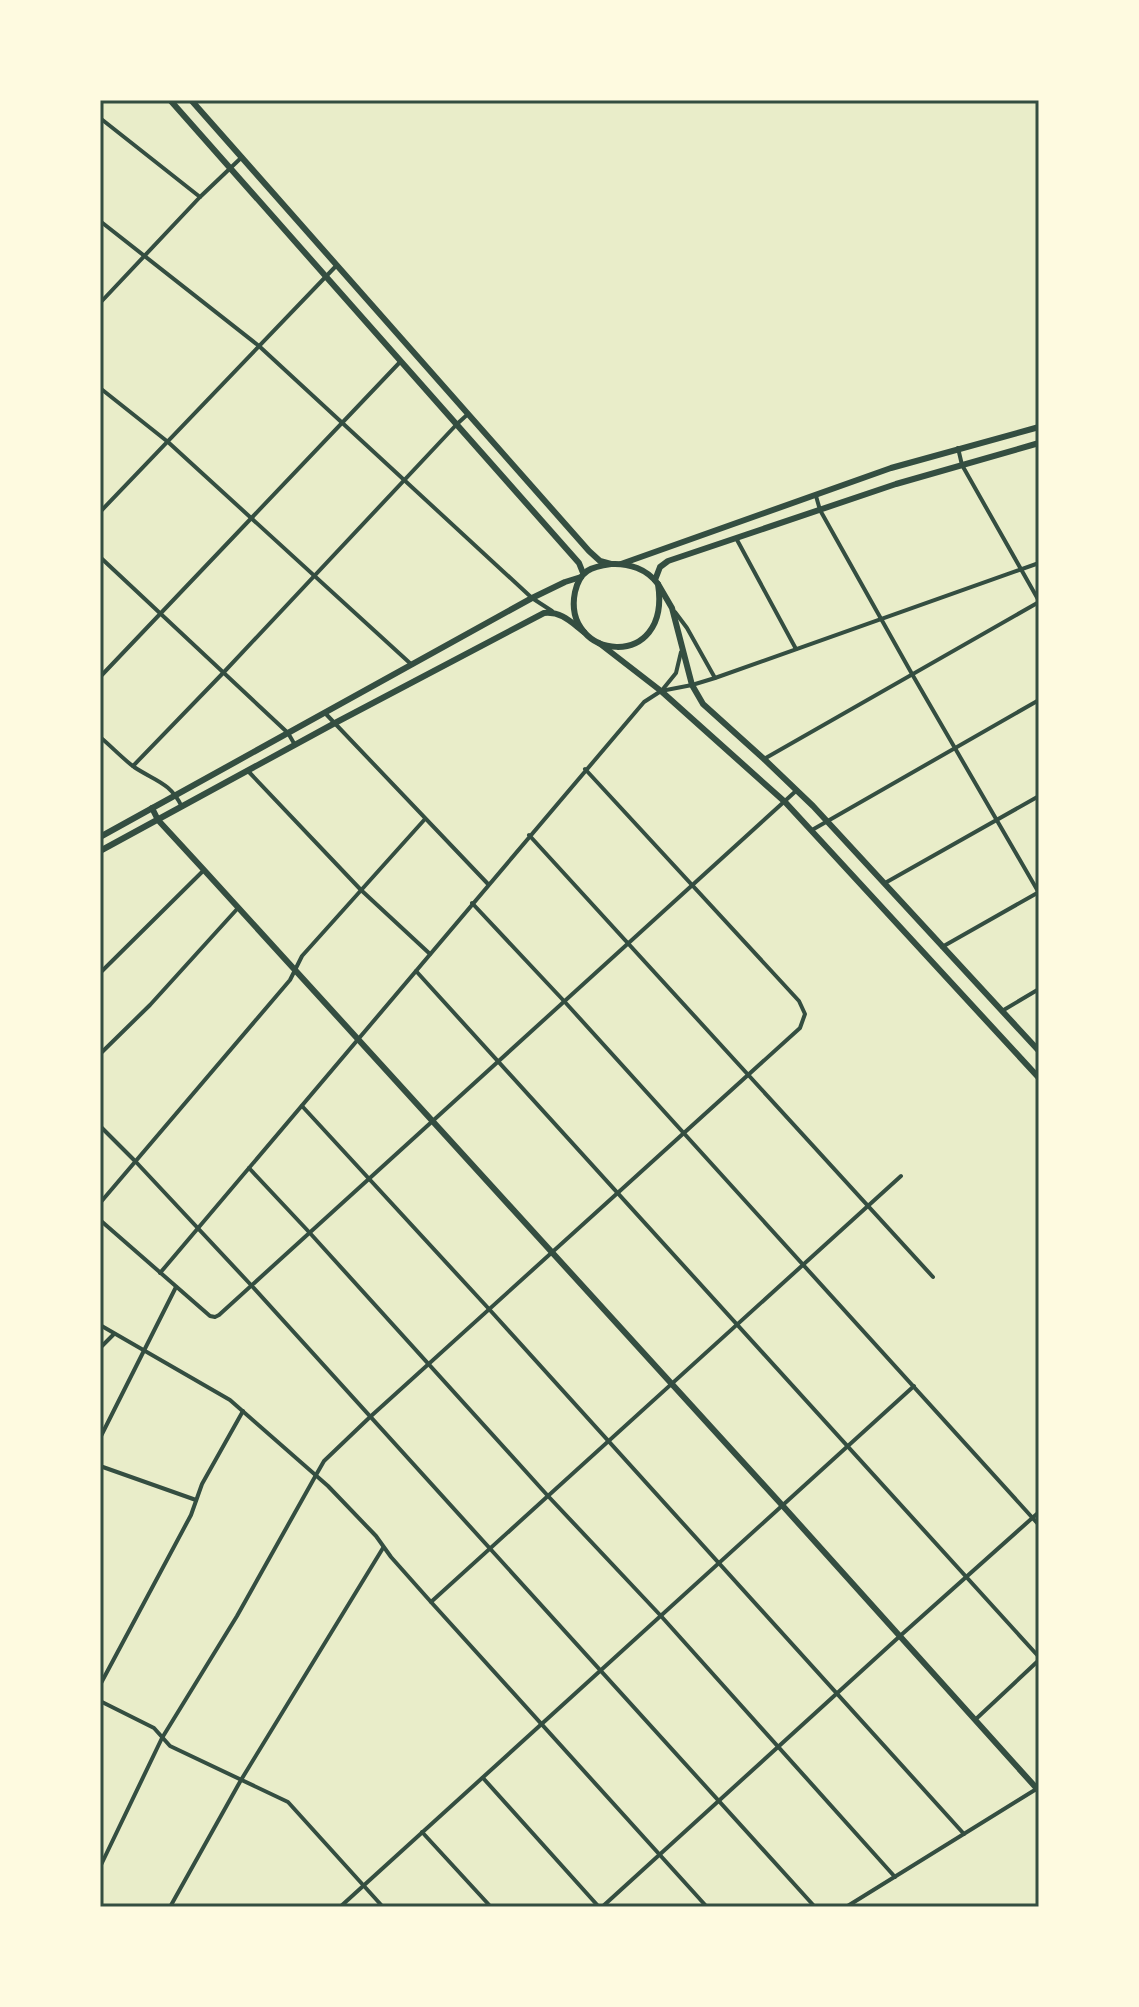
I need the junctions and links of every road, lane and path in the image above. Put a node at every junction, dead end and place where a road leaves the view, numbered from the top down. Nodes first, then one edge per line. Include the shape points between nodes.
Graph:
1 (170, 100) edge
2 (191, 100) edge
3 (100, 118) edge
4 (242, 157) junction
5 (229, 168) junction
6 (200, 197) junction
7 (100, 221) edge
8 (144, 256) junction
9 (336, 266) junction
10 (326, 276) junction
11 (100, 303) edge
12 (259, 346) junction
13 (401, 361) junction
14 (100, 388) edge
15 (469, 413) junction
16 (342, 423) junction
17 (457, 424) junction
18 (1039, 427) edge
19 (168, 442) junction
20 (1039, 443) edge
21 (958, 448) junction
22 (962, 465) junction
23 (403, 480) junction
24 (816, 494) junction
25 (820, 510) junction
26 (100, 512) edge
27 (252, 517) junction
28 (736, 538) junction
29 (100, 557) edge
30 (1039, 563) edge
31 (611, 564) junction
32 (621, 564) junction
33 (1021, 570) junction
34 (314, 575) junction
35 (582, 575) junction
36 (657, 582) junction
37 (532, 598) junction
38 (1039, 602) edge
39 (672, 608) junction
40 (554, 612) junction
41 (161, 614) junction
42 (882, 620) junction
43 (584, 632) junction
44 (599, 643) junction
45 (682, 647) junction
46 (796, 650) junction
47 (412, 666) junction
48 (224, 672) junction
49 (912, 674) junction
50 (100, 677) edge
51 (715, 678) junction
52 (692, 685) junction
53 (661, 691) junction
54 (1039, 700) edge
55 (325, 713) junction
56 (335, 723) junction
57 (288, 733) junction
58 (100, 737) edge
59 (295, 745) junction
60 (955, 747) junction
61 (764, 759) junction
62 (133, 766) junction
63 (585, 769) junction
64 (248, 771) junction
65 (797, 790) junction
66 (176, 795) junction
67 (1039, 796) edge
68 (785, 802) junction
69 (182, 807) junction
70 (152, 808) junction
71 (425, 819) junction
72 (158, 820) junction
73 (996, 820) junction
74 (827, 821) junction
75 (812, 830) junction
76 (529, 835) junction
77 (100, 837) edge
78 (100, 851) edge
79 (204, 870) junction
80 (885, 883) junction
81 (488, 884) junction
82 (692, 885) junction
83 (361, 890) junction
84 (1039, 892) edge
85 (472, 903) junction
86 (238, 908) junction
87 (628, 943) junction
88 (942, 947) junction
89 (430, 954) junction
90 (295, 970) junction
91 (416, 971) junction
92 (100, 973) edge
93 (1039, 989) edge
94 (564, 1001) junction
95 (1002, 1011) junction
96 (358, 1040) junction
97 (1039, 1051) edge
98 (100, 1054) edge
99 (498, 1061) junction
100 (748, 1074) junction
101 (1039, 1078) edge
102 (302, 1106) junction
103 (432, 1120) junction
104 (100, 1126) edge
105 (683, 1134) junction
106 (136, 1162) junction
107 (249, 1168) junction
108 (901, 1176) dead end
109 (368, 1178) junction
110 (617, 1193) junction
111 (100, 1203) edge
112 (868, 1205) junction
113 (100, 1220) edge
114 (198, 1229) junction
115 (309, 1232) junction
116 (552, 1252) junction
117 (802, 1265) junction
118 (160, 1273) junction
119 (933, 1277) dead end
120 (251, 1285) junction
121 (176, 1287) junction
122 (489, 1309) junction
123 (738, 1324) junction
124 (100, 1325) edge
125 (114, 1334) junction
126 (100, 1348) edge
127 (143, 1351) junction
128 (429, 1364) junction
129 (671, 1384) junction
130 (914, 1386) junction
131 (244, 1411) junction
132 (370, 1417) junction
133 (100, 1438) edge
134 (608, 1441) junction
135 (848, 1445) junction
136 (100, 1466) edge
137 (316, 1475) junction
138 (548, 1496) junction
139 (196, 1500) junction
140 (782, 1505) junction
141 (1039, 1512) edge
142 (1033, 1518) junction
143 (1039, 1525) edge
144 (383, 1546) junction
145 (490, 1549) junction
146 (718, 1563) junction
147 (967, 1577) junction
148 (431, 1602) junction
149 (661, 1616) junction
150 (900, 1636) junction
151 (1039, 1659) edge
152 (601, 1671) junction
153 (100, 1685) edge
154 (837, 1693) junction
155 (100, 1701) edge
156 (976, 1719) junction
157 (542, 1724) junction
158 (162, 1738) junction
159 (777, 1747) junction
160 (483, 1778) junction
161 (241, 1780) junction
162 (1038, 1789) edge
163 (718, 1800) junction
164 (422, 1832) junction
165 (964, 1834) junction
166 (659, 1854) junction
167 (100, 1867) edge
168 (895, 1877) junction
169 (363, 1885) junction
170 (170, 1907) edge
171 (340, 1907) edge
172 (383, 1907) edge
173 (491, 1907) edge
174 (600, 1907) edge
175 (707, 1907) edge
176 (815, 1907) edge
177 (846, 1907) edge

1 - 5 main road
2 - 4 main road
3 - 6 street
4 - 5 street
4 - 9 main road
5 - 6 street
5 - 10 main road
6 - 8 street
7 - 8 street
8 - 11 street
8 - 12 street
9 - 10 street
9 - 15 main road
10 - 12 street
10 - 13 main road
12 - 16 street
12 - 19 street
13 - 16 street
13 - 17 main road
14 - 19 street
15 - 17 street
15 - 31 main road via 594,557
16 - 23 street
16 - 27 street
17 - 23 street
17 - 35 main road via 579,563
18 - 21 main road
19 - 26 street
19 - 27 street
20 - 22 main road
21 - 22 street
21 - 24 main road
22 - 25 main road
22 - 33 street
23 - 34 street
23 - 37 street
24 - 25 street
24 - 32 main road
25 - 28 main road
25 - 42 street
27 - 34 street
27 - 41 street
28 - 36 main road via 668,561 660,567
28 - 46 street
29 - 41 street
30 - 33 street
31 - 32 main road
31 - 35 main road
32 - 36 main road
33 - 38 street
33 - 42 street
34 - 47 street
34 - 48 street
35 - 37 main road
35 - 43 main road via 574,605
36 - 39 main road
36 - 44 main road via 657,616 648,635 628,646
37 - 40 street
37 - 47 main road
38 - 49 street
39 - 45 main road
39 - 51 street
40 - 43 main road
40 - 56 main road
41 - 48 street
41 - 50 street
42 - 46 street
42 - 49 street
43 - 44 main road
44 - 53 main road
45 - 52 main road
45 - 53 street via 676,673
46 - 51 street
47 - 55 main road
48 - 57 street
48 - 62 street
49 - 60 street
49 - 61 street
51 - 52 street
52 - 53 street
52 - 61 main road via 703,704
53 - 63 street via 644,702
53 - 68 main road
54 - 60 street
55 - 56 street
55 - 57 main road
56 - 59 main road
56 - 71 street
57 - 59 street
57 - 66 main road
58 - 62 street
59 - 64 main road
60 - 73 street
60 - 74 street
61 - 65 main road
62 - 66 street
63 - 76 street
63 - 82 street
64 - 69 main road
64 - 83 street
65 - 68 street
65 - 74 main road
66 - 69 street
66 - 70 main road
67 - 73 street
68 - 75 main road
68 - 82 street
69 - 72 main road
70 - 72 main road
70 - 77 main road
71 - 81 street
71 - 83 street
72 - 78 main road
72 - 79 main road
73 - 80 street
73 - 84 street
74 - 75 street
74 - 80 main road
75 - 101 main road
76 - 81 street
76 - 87 street
79 - 86 main road
79 - 92 street
80 - 88 main road
81 - 85 street
82 - 87 street
82 - 100 street via 799,1001 805,1014 800,1028
83 - 89 street
83 - 90 street
84 - 88 street
85 - 89 street
85 - 94 street
86 - 90 main road
86 - 98 street
87 - 94 street
87 - 100 street
88 - 95 main road
89 - 91 street
90 - 96 main road
90 - 106 street
91 - 96 street
91 - 99 street
93 - 95 street
94 - 99 street
94 - 105 street
95 - 97 main road
96 - 102 street
96 - 103 main road
99 - 103 street
99 - 110 street
100 - 105 street
100 - 112 street
102 - 107 street
102 - 109 street
103 - 109 street
103 - 116 main road
104 - 106 street
105 - 110 street
105 - 117 street
106 - 111 street
106 - 114 street
107 - 114 street
107 - 115 street
108 - 112 street
109 - 115 street
109 - 122 street
110 - 116 street
110 - 123 street
112 - 117 street
112 - 119 street
113 - 118 street
114 - 118 street
114 - 120 street
115 - 120 street
115 - 128 street
116 - 122 street
116 - 129 main road
117 - 123 street
117 - 130 street
118 - 121 street
120 - 121 street via 215,1317
120 - 132 street
121 - 127 street
122 - 128 street
122 - 134 street
123 - 129 street
123 - 135 street
124 - 125 street
125 - 126 street
125 - 127 street
127 - 131 street
127 - 133 street
128 - 132 street
128 - 138 street
129 - 134 street
129 - 140 main road
130 - 135 street
130 - 142 street
131 - 137 street
131 - 139 street
132 - 137 street
132 - 145 street
134 - 138 street
134 - 146 street
135 - 140 street
135 - 147 street
136 - 139 street
137 - 144 street
137 - 158 street
138 - 145 street
138 - 149 street
139 - 153 street
140 - 146 street
140 - 150 main road
141 - 142 street
142 - 143 street
142 - 147 street
144 - 148 street
144 - 161 street
145 - 148 street
145 - 152 street
146 - 149 street
146 - 154 street
147 - 150 street
147 - 151 street
148 - 157 street
149 - 152 street
149 - 159 street
150 - 154 street
150 - 156 main road
151 - 156 street
152 - 157 street
152 - 163 street
154 - 159 street
154 - 165 street
155 - 158 street via 154,1728
156 - 162 main road
157 - 160 street
157 - 166 street
158 - 161 street
158 - 167 street
159 - 163 street
159 - 168 street
160 - 164 street
160 - 174 street
161 - 169 street via 288,1802
161 - 170 street
162 - 165 street
163 - 166 street
163 - 176 street
164 - 169 street
164 - 173 street
165 - 168 street
166 - 174 street
166 - 175 street
168 - 177 street
169 - 171 street
169 - 172 street

